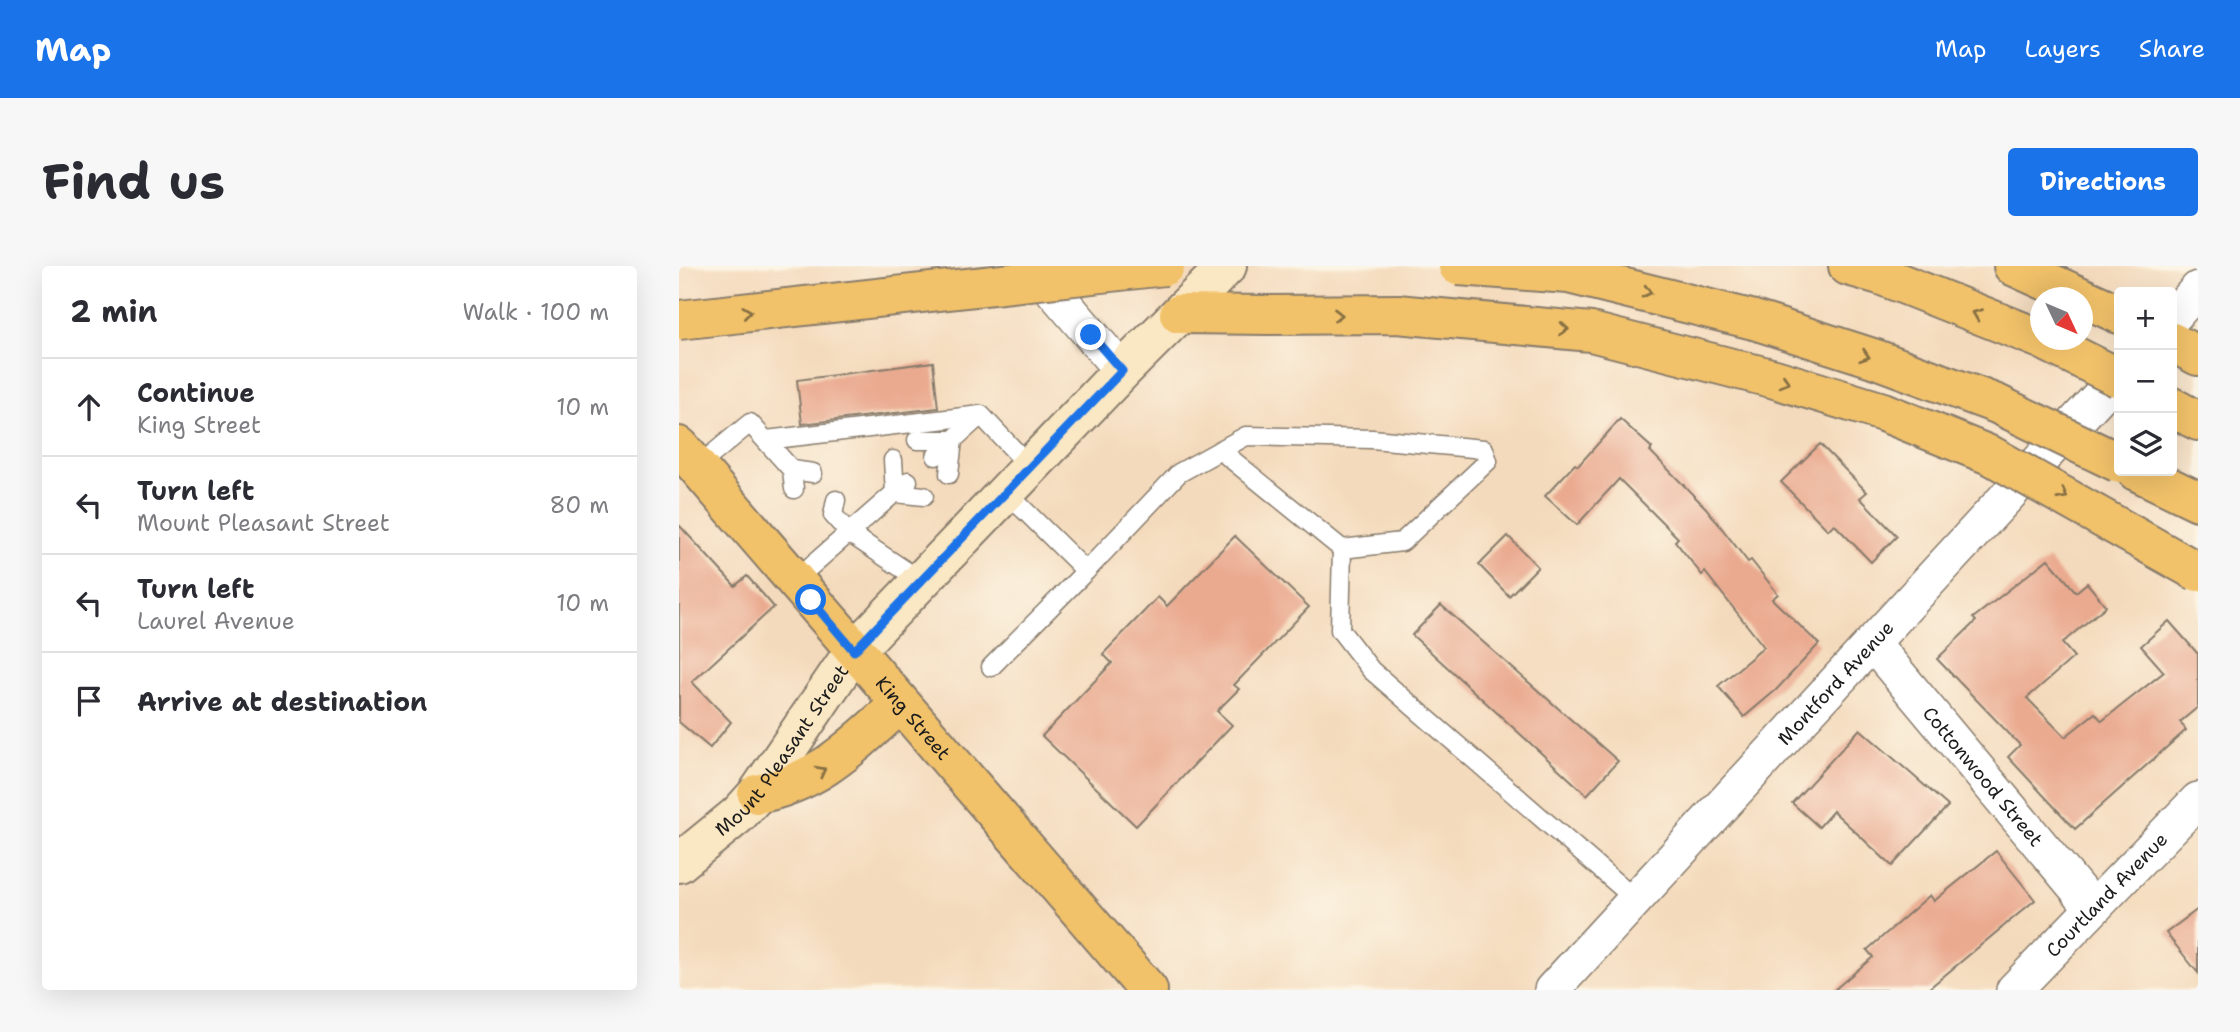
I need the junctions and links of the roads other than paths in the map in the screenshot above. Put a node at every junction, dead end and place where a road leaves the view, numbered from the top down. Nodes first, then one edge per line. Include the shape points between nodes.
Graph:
1 (1032, 266) edge
2 (1165, 266) edge
3 (1227, 266) edge
4 (1458, 266) edge
5 (1848, 266) edge
6 (2013, 266) edge
7 (2198, 289) edge
8 (2114, 312) edge
9 (2177, 312) edge
10 (1179, 314) junction
11 (679, 320) edge
12 (2030, 334) edge
13 (2177, 345) edge
14 (2064, 350) edge
15 (2198, 356) edge
16 (1122, 371) junction
17 (2114, 375) edge
18 (2114, 382) edge
19 (2177, 410) edge
20 (981, 415) junction
21 (2198, 421) edge
22 (766, 440) junction
23 (917, 440) dead end
24 (953, 440) junction
25 (1220, 450) junction
26 (688, 456) edge
27 (936, 456) dead end
28 (893, 460) dead end
29 (2114, 461) edge
30 (792, 470) junction
31 (813, 473) dead end
32 (949, 474) dead end
33 (2146, 476) edge
34 (1018, 480) junction
35 (901, 487) junction
36 (794, 489) dead end
37 (924, 496) dead end
38 (2198, 501) edge
39 (828, 510) dead end
40 (849, 533) junction
41 (1342, 550) junction
42 (1086, 571) junction
43 (2198, 572) edge
44 (794, 581) junction
45 (921, 581) junction
46 (1873, 644) junction
47 (854, 651) junction
48 (991, 667) dead end
49 (900, 704) junction
50 (757, 794) junction
51 (2198, 800) edge
52 (679, 863) edge
53 (1636, 900) junction
54 (2093, 908) junction
55 (1148, 990) edge
56 (1552, 990) edge
57 (2014, 990) edge

1 - 16 street
11 -> 2 main road, bridge
3 - 10 main road, Mount Pleasant Street
4 -> 29 main road, bridge via 1569,274 1754,320 1997,404
12 -> 5 main road
6 - 8 main road
7 - 9 street
10 - 16 main road, Mount Pleasant Street
10 -> 43 main road, bridge via 1397,314 1591,332 1883,412 1992,456
13 - 15 main road
14 - 17 main road, bridge
16 - 34 main road, Mount Pleasant Street
18 - 46 street, Montford Avenue
19 - 21 main road
20 - 22 lane
20 - 24 lane
20 - 34 lane
22 - 26 lane via 750,423
22 - 30 lane
23 - 24 lane
24 - 27 lane
24 - 32 lane
25 - 41 lane
25 - 41 lane via 1245,436 1372,439 1484,449 1488,461 1402,542
25 - 42 lane via 1179,473
26 - 44 main road, King Street
28 - 35 lane
30 - 31 lane
30 - 36 lane
33 - 38 main road
34 - 42 lane
34 - 45 main road, Mount Pleasant Street
35 - 37 lane
35 - 40 lane
39 - 40 lane
40 - 44 lane
40 - 45 lane
41 - 53 lane via 1340,630 1371,670
42 - 48 lane
44 - 47 main road, King Street
45 - 47 main road, Mount Pleasant Street
46 - 53 street, Montford Avenue
46 - 54 street, Cottonwood Street
47 - 49 main road, King Street
47 - 50 main road, Mount Pleasant Street
50 -> 49 main road via 784,789 829,767
49 - 55 main road, King Street
50 - 52 main road, Mount Pleasant Street
51 - 54 street, Courtland Avenue
53 - 56 street, Montford Avenue
54 - 57 street, Courtland Avenue

